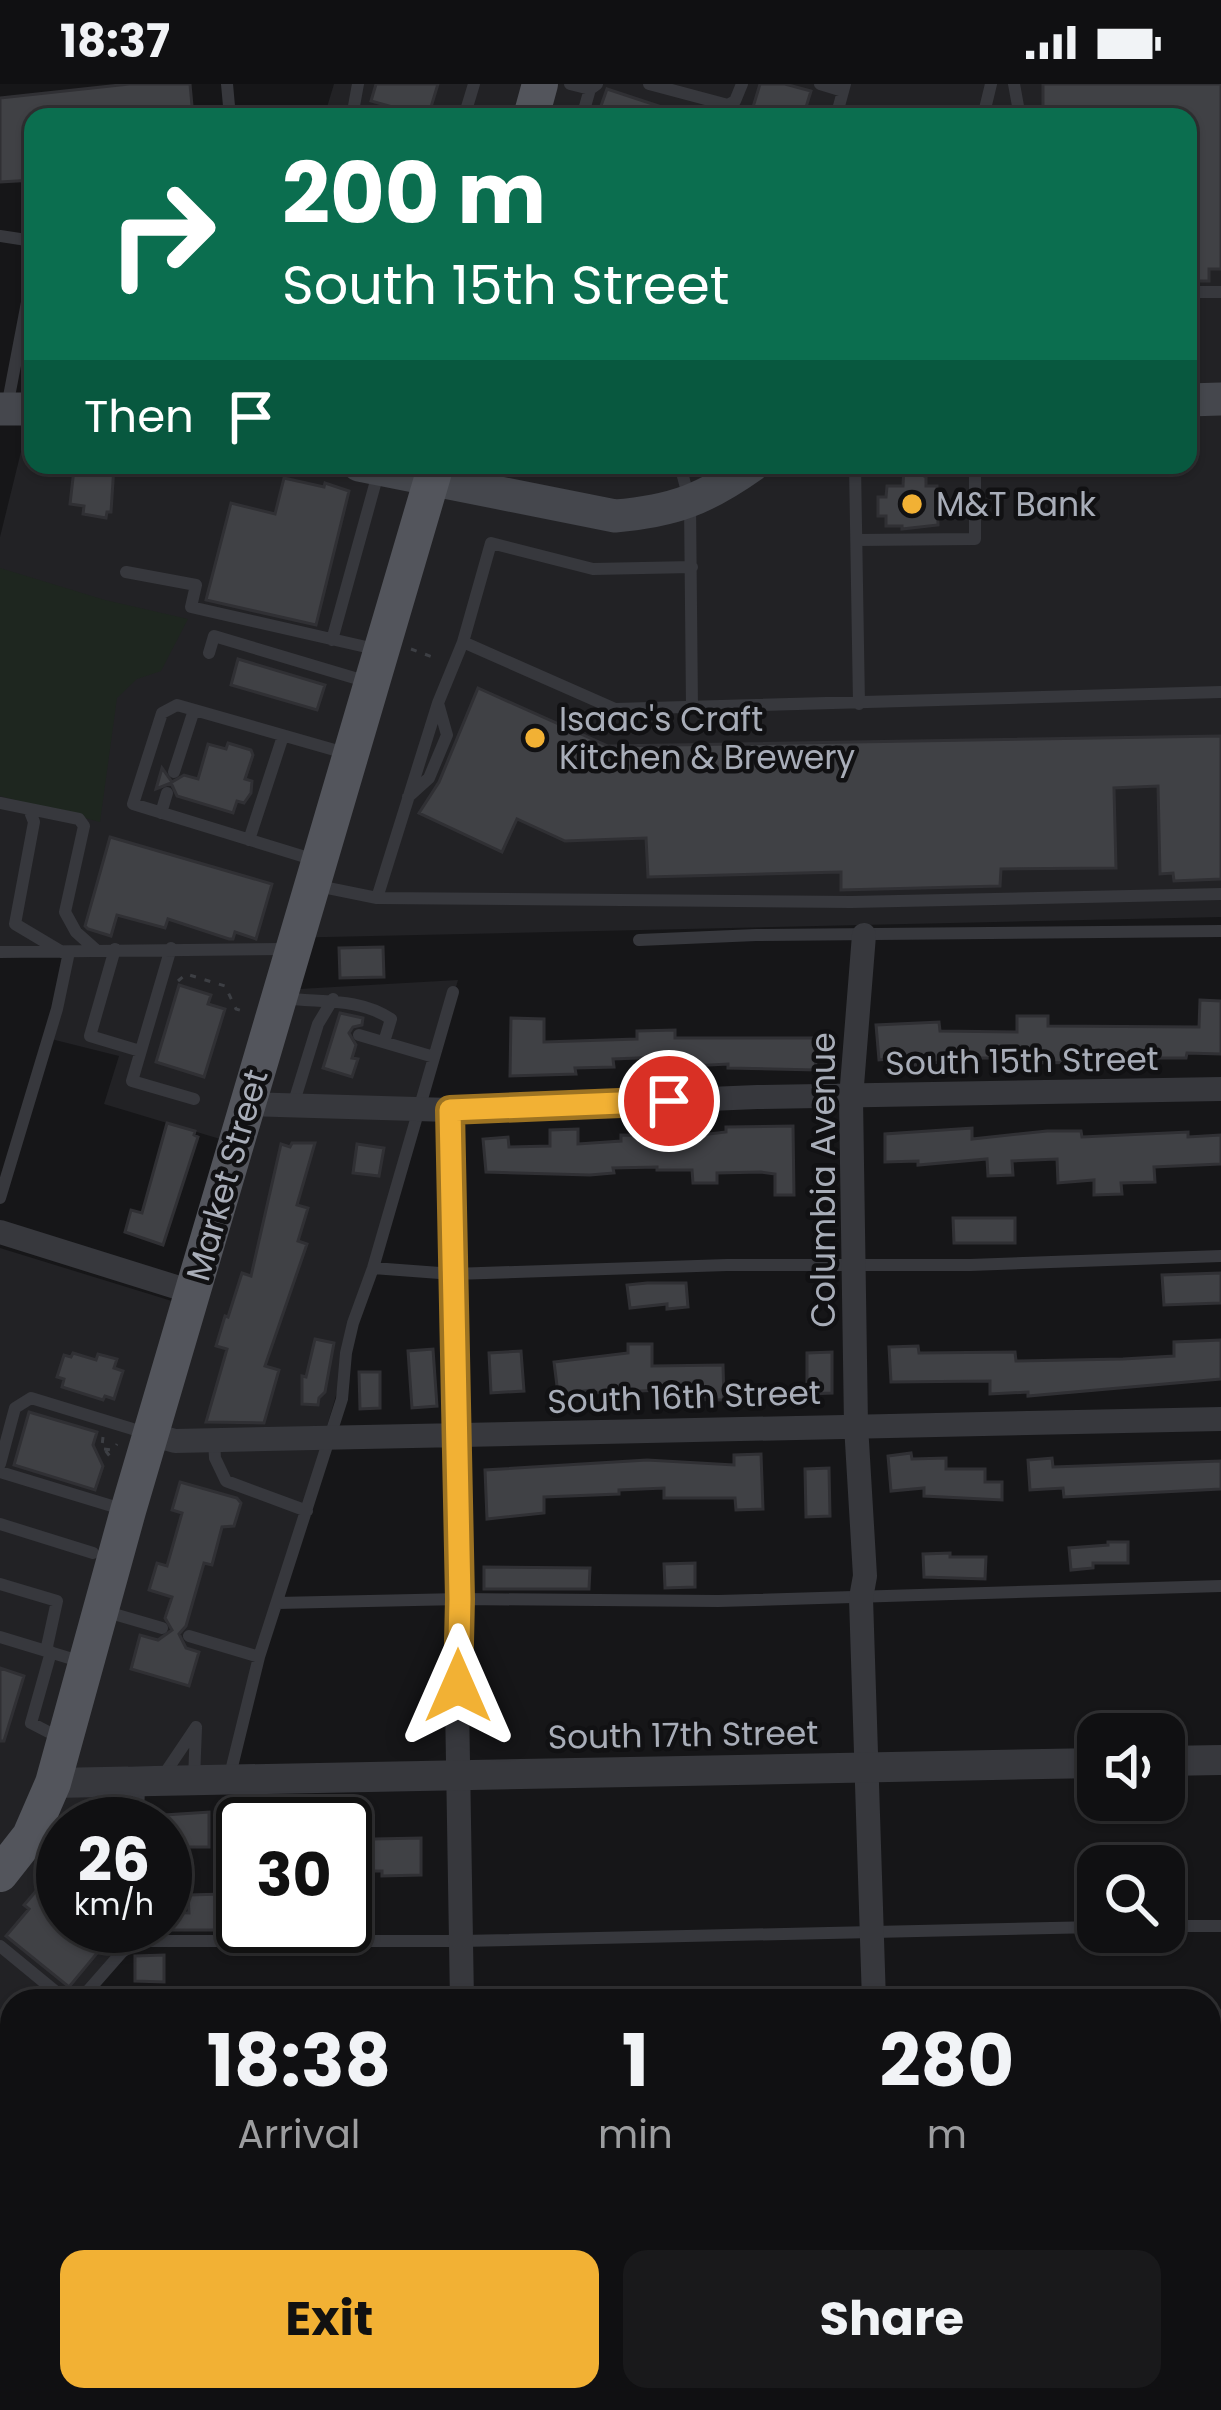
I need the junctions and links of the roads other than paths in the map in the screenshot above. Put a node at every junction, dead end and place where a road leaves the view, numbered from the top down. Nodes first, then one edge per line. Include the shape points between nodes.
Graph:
1 (570, 84) edge
2 (649, 84) edge
3 (742, 84) edge
4 (820, 84) edge
5 (593, 87) edge
6 (672, 87) edge
7 (844, 87) edge
8 (24, 333) edge
9 (13, 409) edge
10 (368, 474) edge
11 (433, 474) edge
12 (445, 474) edge
13 (682, 474) edge
14 (738, 474) edge
15 (855, 474) edge
16 (975, 474) edge
17 (690, 503) junction
18 (857, 540) junction
19 (692, 566) junction
20 (126, 572) dead end
21 (332, 640) junction
22 (463, 642) junction
23 (209, 653) dead end
24 (388, 661) junction
25 (1221, 692) edge
26 (859, 704) junction
27 (692, 708) junction
28 (194, 710) junction
29 (283, 736) junction
30 (352, 755) junction
31 (174, 772) dead end
32 (167, 793) dead end
33 (0, 803) edge
34 (29, 809) junction
35 (161, 813) junction
36 (250, 840) junction
37 (317, 873) junction
38 (1221, 894) edge
39 (377, 898) junction
40 (1221, 932) edge
41 (864, 935) junction
42 (639, 940) dead end
43 (171, 948) junction
44 (115, 949) junction
45 (95, 950) junction
46 (294, 950) junction
47 (0, 952) edge
48 (66, 952) junction
49 (453, 992) dead end
50 (333, 999) junction
51 (264, 1005) junction
52 (318, 1024) junction
53 (335, 1029) dead end
54 (358, 1035) dead end
55 (384, 1042) junction
56 (140, 1052) junction
57 (434, 1058) junction
58 (1221, 1090) edge
59 (851, 1098) junction
60 (194, 1099) dead end
61 (248, 1104) junction
62 (293, 1106) junction
63 (419, 1109) junction
64 (450, 1110) junction
65 (0, 1198) edge
66 (0, 1232) edge
67 (1221, 1256) edge
68 (855, 1265) junction
69 (373, 1268) junction
70 (453, 1274) junction
71 (192, 1292) junction
72 (1221, 1419) edge
73 (856, 1425) junction
74 (125, 1435) junction
75 (328, 1436) junction
76 (455, 1436) junction
77 (214, 1439) junction
78 (0, 1468) edge
79 (128, 1511) junction
80 (307, 1511) junction
81 (0, 1524) edge
82 (93, 1553) dead end
83 (0, 1584) edge
84 (1221, 1586) edge
85 (861, 1598) junction
86 (460, 1599) junction
87 (277, 1604) junction
88 (100, 1610) junction
89 (162, 1628) dead end
90 (189, 1636) dead end
91 (0, 1637) edge
92 (61, 1655) junction
93 (259, 1657) junction
94 (1221, 1760) edge
95 (1185, 1761) edge
96 (1077, 1763) edge
97 (869, 1767) junction
98 (461, 1775) junction
99 (194, 1780) junction
100 (229, 1780) junction
101 (150, 1781) junction
102 (53, 1783) junction
103 (146, 1797) edge
104 (0, 1874) edge
105 (1185, 1926) edge
106 (1221, 1926) edge
107 (1077, 1927) edge
108 (872, 1930) junction
109 (192, 1934) edge
110 (461, 1941) junction
111 (0, 1946) edge
112 (121, 1953) edge
113 (52, 1989) edge
114 (90, 1989) edge
115 (462, 1989) edge
116 (874, 1989) edge

1 - 5 lane
2 - 6 lane
3 - 6 lane via 728,105
4 - 7 lane
8 - 9 lane
10 - 21 lane
11 - 24 main road, Market Street
12 - 17 main road via 598,515
13 - 17 lane
14 - 17 main road
15 - 18 lane
16 - 18 lane via 975,539
17 - 19 lane
18 - 26 lane
19 - 22 lane via 593,569 491,544
19 - 27 lane
20 - 21 lane via 196,586 191,607
21 - 24 lane
22 - 27 lane via 615,710
22 - 39 lane
23 - 24 lane via 214,636
24 - 30 main road, Market Street
25 - 26 lane
26 - 27 lane
28 - 29 lane
28 - 31 lane
28 - 35 lane via 176,705 163,712 133,804
29 - 30 lane
29 - 36 lane
30 - 37 main road, Market Street
32 - 35 lane
33 - 34 lane
34 - 45 lane via 84,826 65,912
34 - 48 lane via 34,822 15,924
35 - 36 lane
36 - 37 lane
37 - 39 lane
37 - 46 main road, Market Street
38 - 39 lane via 850,902
40 - 41 lane
41 - 42 lane
41 - 59 street, Columbia Avenue
43 - 44 lane
43 - 46 lane
43 - 56 lane
44 - 45 lane
44 - 56 lane via 90,1036
45 - 48 lane
46 - 51 main road, Market Street
47 - 48 lane
48 - 65 lane via 57,1009
49 - 57 lane
50 - 51 lane
50 - 52 lane
50 - 55 lane via 388,1016
51 - 61 main road, Market Street
52 - 53 lane
52 - 62 lane
54 - 55 lane
55 - 57 lane
56 - 60 lane via 132,1081
57 - 63 lane
58 - 59 street, South 15th Street
59 - 64 street, South 15th Street
59 - 68 street, Columbia Avenue
61 - 62 street, South 15th Street
61 - 71 main road, Market Street
62 - 63 street, South 15th Street
63 - 64 street, South 15th Street
63 - 69 lane
64 - 70 street
66 - 71 street
67 - 68 lane
68 - 70 lane
68 - 73 street, Columbia Avenue
69 - 70 lane
69 - 75 lane
70 - 76 street
71 - 74 main road, Market Street
72 - 73 street, South 16th Street
73 - 76 street, South 16th Street
73 - 85 street, Columbia Avenue
74 - 77 street, South 16th Street
74 - 78 lane via 31,1398 14,1408
74 - 79 main road, Market Street
75 - 76 street, South 16th Street
75 - 77 street, South 16th Street
75 - 80 lane
76 - 86 street
77 - 80 lane via 226,1481
78 - 79 lane
79 - 88 main road, Market Street
80 - 87 lane
81 - 82 lane
83 - 92 lane via 57,1601
84 - 85 lane
85 - 86 lane
85 - 97 street, Columbia Avenue
86 - 87 lane
86 - 98 street
87 - 93 lane
88 - 89 lane
88 - 92 main road, Market Street
90 - 93 lane
91 - 92 lane
92 - 102 main road, Market Street via 64,1741
93 - 100 lane
94 - 95 street
96 - 97 street, South 17th Street
97 - 98 street, South 17th Street
97 - 108 street, Columbia Avenue
98 - 100 street, South 17th Street
98 - 110 street
99 - 100 street, South 17th Street
99 - 101 street, South 17th Street
99 - 101 lane via 196,1727
101 - 102 street, South 17th Street
101 - 103 lane
102 - 104 main road, Market Street via 30,1836
105 - 106 lane
107 - 108 lane
108 - 110 lane
108 - 116 street, Columbia Avenue
109 - 110 lane
110 - 115 street
111 - 113 lane
112 - 114 lane

